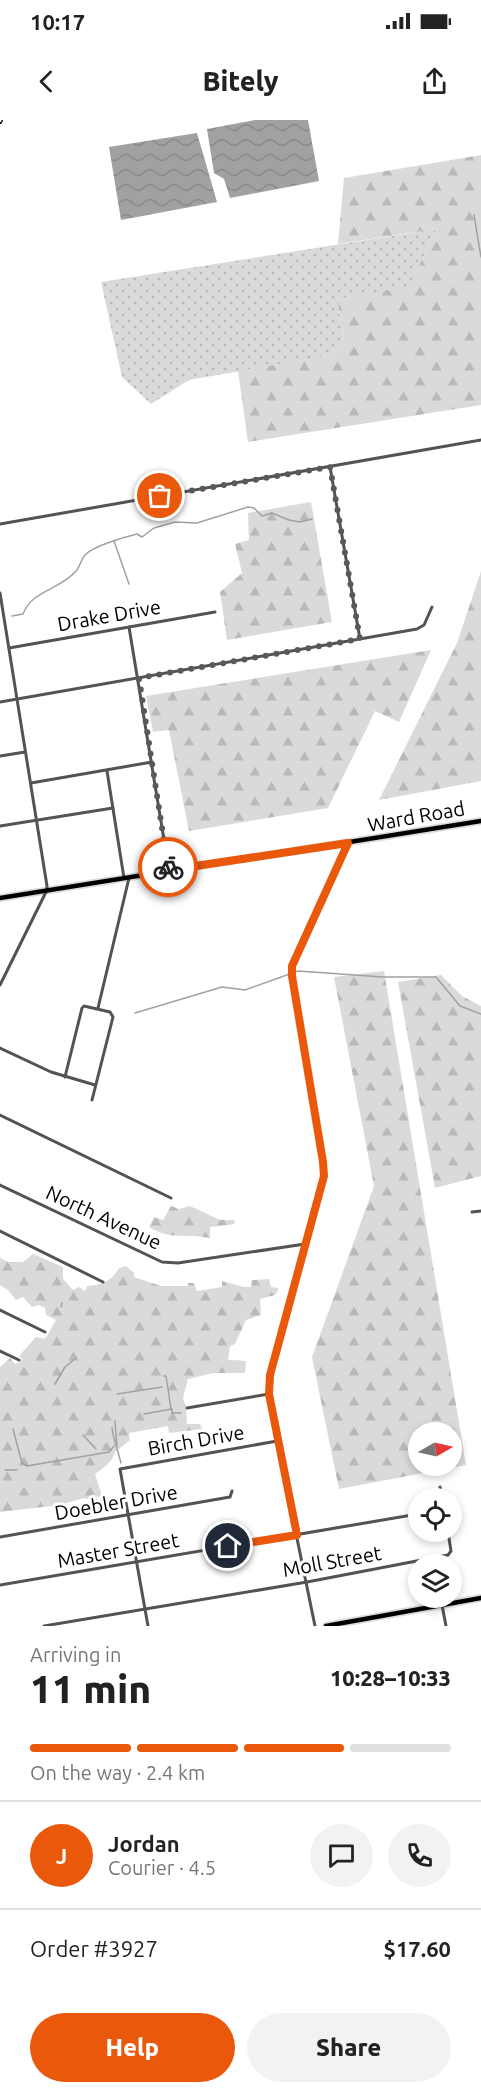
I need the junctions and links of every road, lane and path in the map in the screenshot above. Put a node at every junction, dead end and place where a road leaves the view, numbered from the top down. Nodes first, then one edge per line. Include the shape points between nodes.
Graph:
1 (481, 440) edge
2 (330, 467) junction
3 (0, 524) edge
4 (0, 593) edge
5 (432, 607) dead end
6 (215, 612) dead end
7 (129, 627) junction
8 (360, 639) junction
9 (9, 648) junction
10 (139, 678) junction
11 (17, 699) junction
12 (0, 702) edge
13 (26, 752) junction
14 (0, 756) edge
15 (152, 762) junction
16 (107, 771) junction
17 (31, 783) junction
18 (113, 808) junction
19 (37, 820) junction
20 (481, 821) edge
21 (0, 825) edge
22 (348, 843) junction
23 (169, 870) junction
24 (127, 878) junction
25 (46, 890) junction
26 (0, 898) edge
27 (0, 985) edge
28 (98, 1008) junction
29 (0, 1048) edge
30 (65, 1077) junction
31 (95, 1084) junction
32 (92, 1100) dead end
33 (0, 1115) edge
34 (0, 1185) edge
35 (171, 1198) dead end
36 (481, 1211) edge
37 (472, 1212) dead end
38 (0, 1231) edge
39 (305, 1244) junction
40 (103, 1282) dead end
41 (0, 1310) edge
42 (45, 1332) dead end
43 (0, 1351) edge
44 (19, 1360) dead end
45 (269, 1394) junction
46 (187, 1408) dead end
47 (278, 1441) junction
48 (232, 1491) dead end
49 (128, 1515) junction
50 (408, 1516) edge
51 (297, 1535) junction
52 (0, 1537) edge
53 (450, 1542) edge
54 (137, 1562) junction
55 (306, 1581) junction
56 (0, 1585) edge
57 (481, 1598) edge
58 (462, 1601) edge
59 (425, 1608) edge
60 (443, 1608) edge
61 (146, 1610) junction
62 (44, 1626) edge
63 (148, 1626) edge
64 (315, 1626) edge
65 (326, 1626) edge
66 (446, 1626) edge

1 - 2 street
2 - 3 street
2 - 8 street
4 - 9 street
5 - 8 street via 424,625 417,629
6 - 7 street, Drake Drive
7 - 9 street, Drake Drive
7 - 10 street
8 - 10 street
9 - 11 street
10 - 11 street
10 - 15 street
11 - 12 street
11 - 13 street
13 - 14 street
13 - 17 street
15 - 16 street
15 - 23 street
16 - 17 street
16 - 18 street
17 - 19 street
18 - 19 street
18 - 24 street
19 - 21 street
19 - 25 street
20 - 22 main road, Ward Road
22 - 23 main road, Ward Road
22 - 39 street via 292,966 324,1176
23 - 24 main road, Ward Road
24 - 25 main road, Ward Road
24 - 28 street
25 - 26 main road, Ward Road
25 - 27 street
28 - 30 street via 82,1008
28 - 31 street via 113,1017
29 - 30 street
30 - 31 street
31 - 32 street
33 - 35 street
34 - 39 street, North Avenue via 162,1262
36 - 37 street
38 - 40 street
39 - 45 street via 270,1375
41 - 42 street
43 - 44 street
45 - 46 street
45 - 47 street
47 - 49 street, Birch Drive via 120,1469
47 - 51 street
48 - 49 street, Doebler Drive via 230,1497
49 - 52 street, Doebler Drive
49 - 54 street
50 - 51 street, Master Street
51 - 54 street, Master Street
51 - 55 street
53 - 55 street, Moll Street via 452,1551 448,1555
54 - 56 street, Master Street
54 - 61 street
55 - 61 street, Moll Street
55 - 64 street
57 - 58 main road
59 - 65 main road
60 - 66 street
61 - 62 street, Moll Street
61 - 63 street

